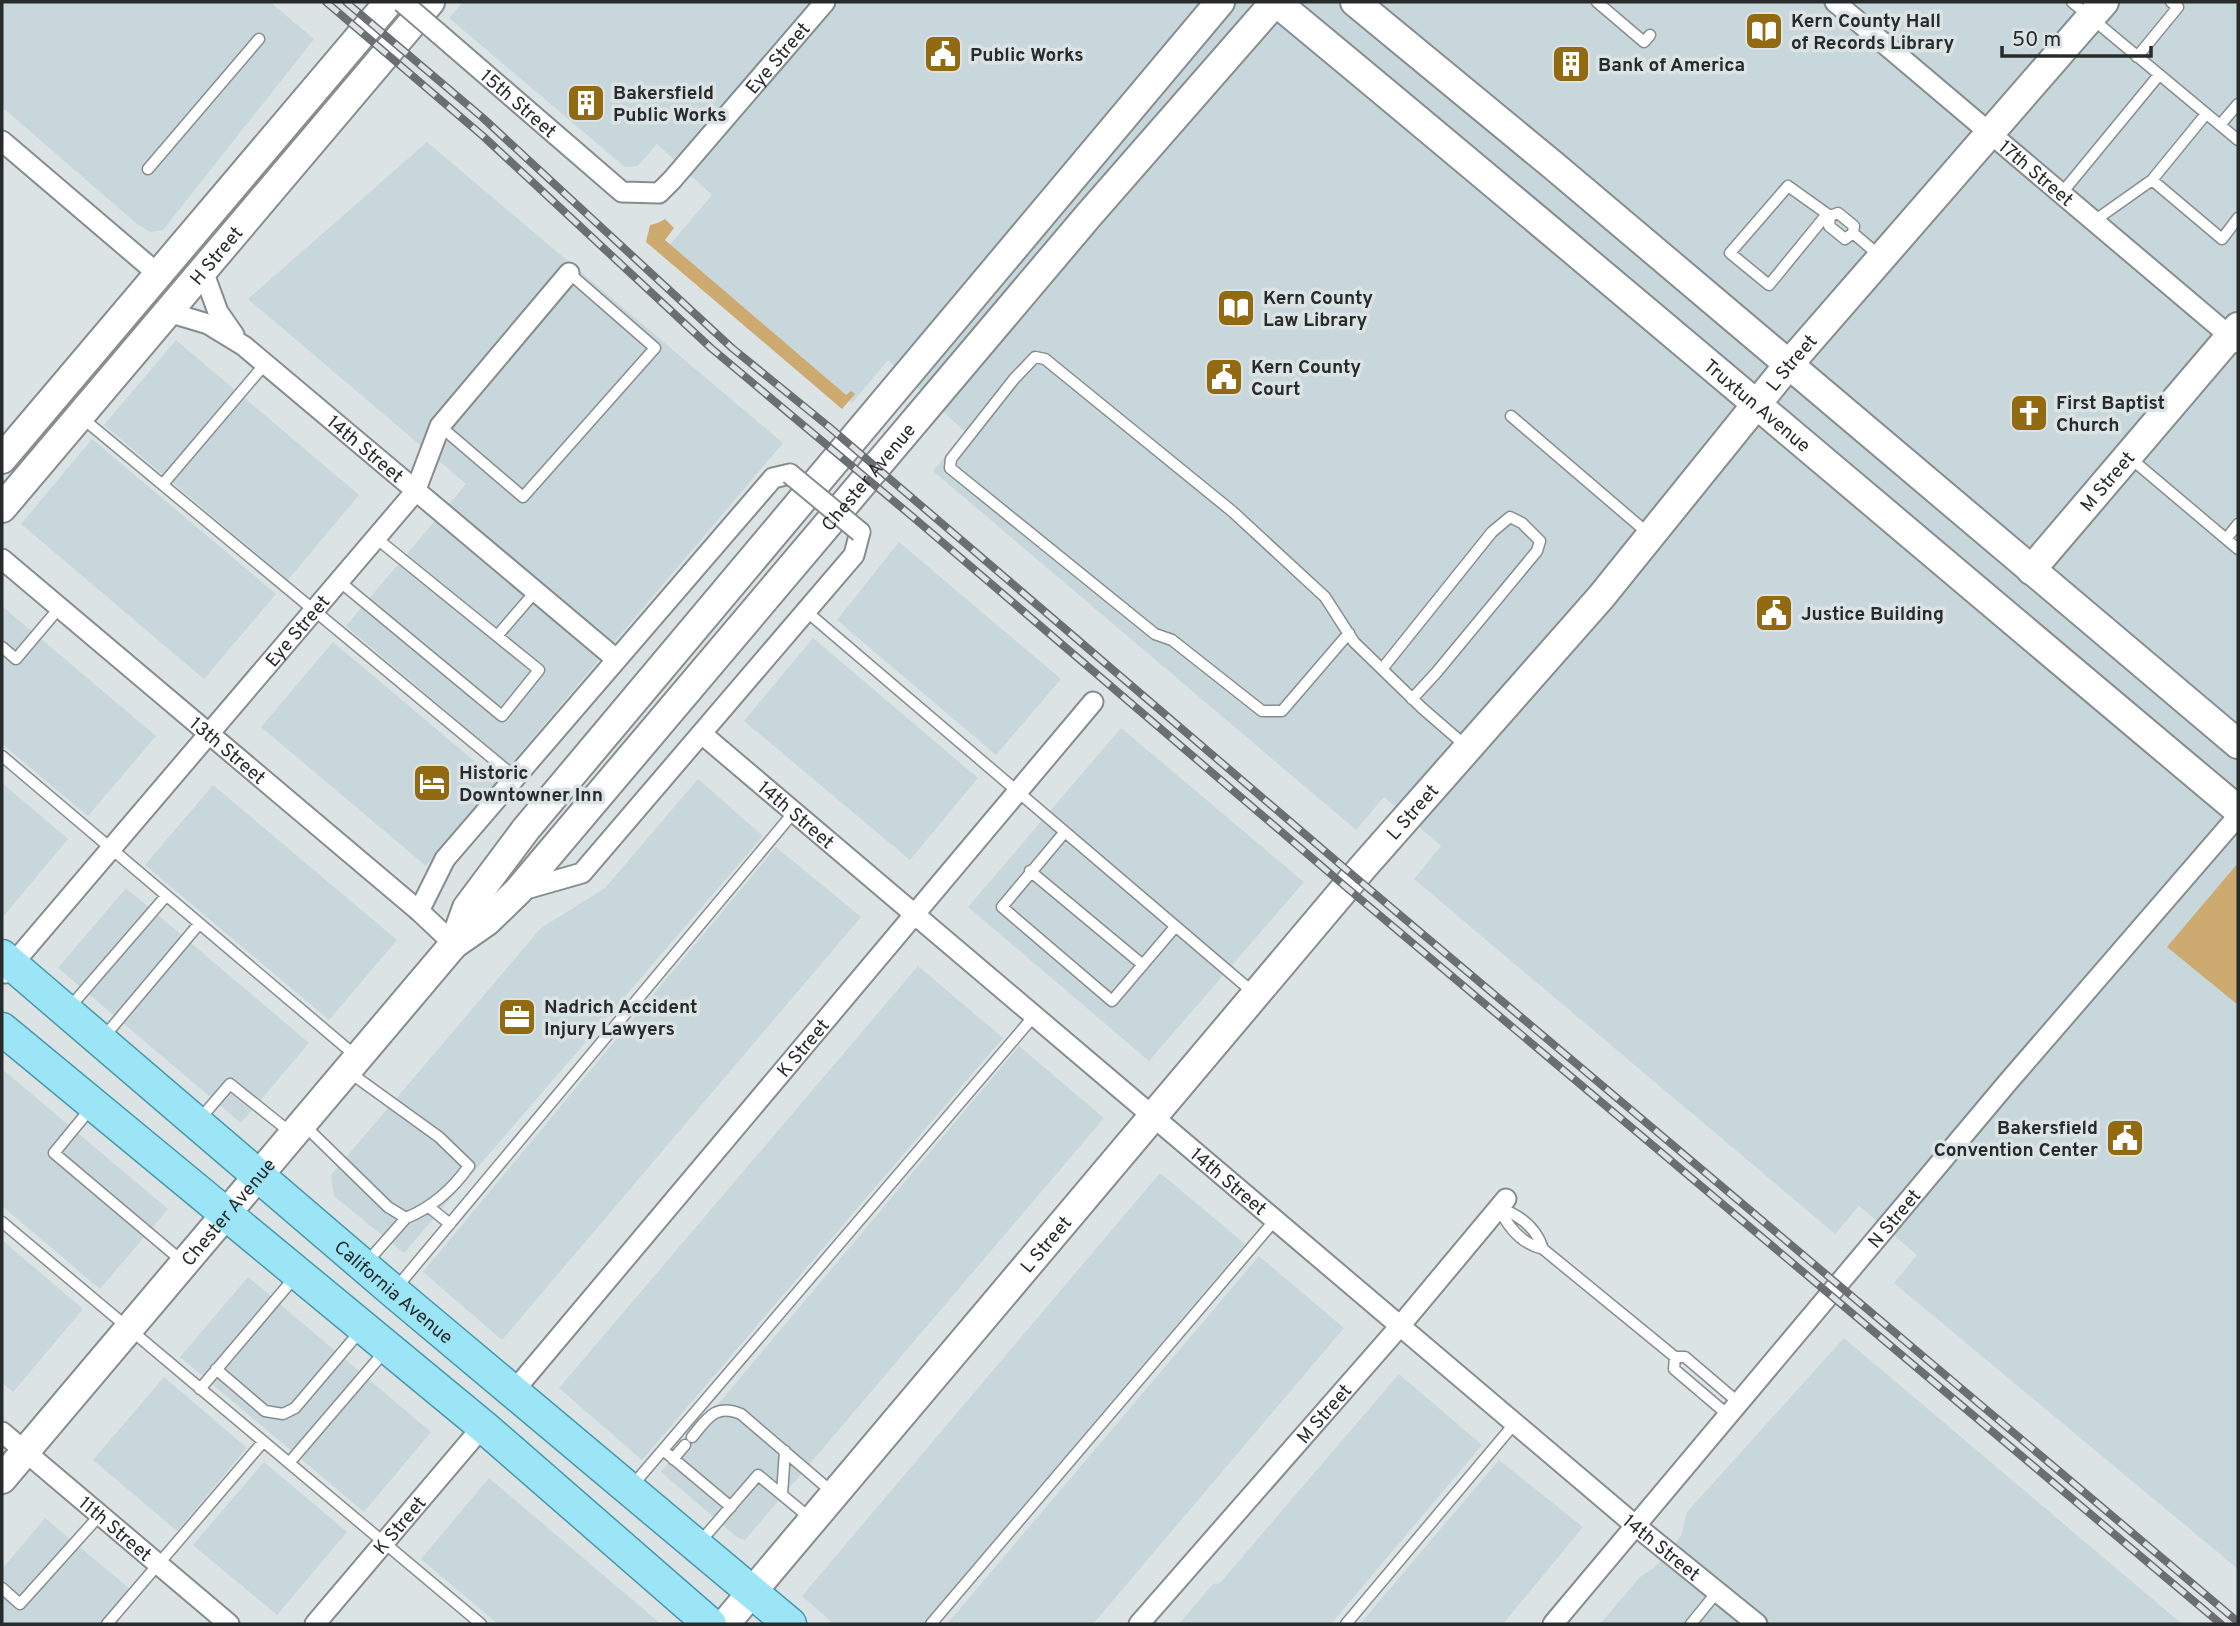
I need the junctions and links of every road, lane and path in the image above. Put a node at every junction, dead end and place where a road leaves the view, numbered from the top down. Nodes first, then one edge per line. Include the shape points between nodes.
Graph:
1 (389, 2) edge
2 (402, 2) edge
3 (430, 2) edge
4 (825, 2) edge
5 (1220, 2) edge
6 (1275, 2) edge
7 (1355, 2) edge
8 (1597, 2) edge
9 (1835, 2) edge
10 (2171, 2) edge
11 (2089, 7) edge
12 (1650, 35) dead end
13 (259, 39) dead end
14 (2137, 57) junction
15 (2159, 75) junction
16 (2238, 104) edge
17 (2206, 114) junction
18 (2220, 125) junction
19 (1989, 132) junction
20 (2238, 140) edge
21 (2, 141) edge
22 (149, 169) dead end
23 (2152, 180) junction
24 (640, 193) joint
25 (2061, 194) junction
26 (1829, 215) junction
27 (2238, 218) edge
28 (2094, 221) junction
29 (1853, 233) junction
30 (1882, 257) junction
31 (203, 271) junction
32 (569, 273) joint
33 (158, 274) junction
34 (168, 312) junction
35 (2236, 336) edge
36 (244, 346) junction
37 (265, 364) junction
38 (1789, 364) junction
39 (1756, 405) junction
40 (84, 412) junction
41 (1511, 416) dead end
42 (440, 426) junction
43 (2128, 457) junction
44 (2, 459) edge
45 (163, 484) junction
46 (415, 492) junction
47 (2, 508) edge
48 (2238, 524) edge
49 (1650, 535) junction
50 (376, 538) junction
51 (2226, 539) junction
52 (2238, 549) edge
53 (2, 559) edge
54 (2031, 570) junction
55 (339, 581) junction
56 (536, 592) junction
57 (60, 607) junction
58 (315, 610) junction
59 (806, 611) junction
60 (1349, 633) junction
61 (497, 636) junction
62 (2, 647) edge
63 (616, 659) junction
64 (1382, 669) junction
65 (1412, 699) junction
66 (1093, 702) dead end
67 (209, 733) junction
68 (702, 734) junction
69 (2238, 744) edge
70 (1468, 748) junction
71 (2, 756) edge
72 (514, 777) junction
73 (1017, 793) junction
74 (2238, 810) edge
75 (794, 812) junction
76 (2238, 816) edge
77 (1064, 833) junction
78 (110, 849) junction
79 (1030, 871) junction
80 (518, 891) junction
81 (166, 896) junction
82 (419, 912) junction
83 (914, 915) junction
84 (199, 924) junction
85 (1175, 927) junction
86 (454, 944) junction
87 (1143, 965) junction
88 (5, 966) edge
89 (1255, 995) junction
90 (66, 1012) junction
91 (1034, 1016) junction
92 (2, 1030) edge
93 (101, 1041) junction
94 (352, 1064) junction
95 (93, 1105) junction
96 (1153, 1116) junction
97 (196, 1123) junction
98 (298, 1129) junction
99 (258, 1176) junction
100 (1502, 1204) joint
101 (429, 1207) junction
102 (225, 1214) junction
103 (406, 1218) junction
104 (1275, 1220) junction
105 (2, 1222) edge
106 (450, 1224) junction
107 (184, 1263) junction
108 (364, 1266) junction
109 (298, 1274) junction
110 (393, 1291) junction
111 (1401, 1326) junction
112 (363, 1328) junction
113 (129, 1329) junction
114 (387, 1348) junction
115 (1675, 1357) junction
116 (216, 1369) junction
117 (200, 1388) junction
118 (513, 1392) junction
119 (1733, 1409) junction
120 (1515, 1423) junction
121 (483, 1426) junction
122 (2, 1432) edge
123 (263, 1442) junction
124 (663, 1450) junction
125 (785, 1451) junction
126 (24, 1452) junction
127 (673, 1459) junction
128 (289, 1463) junction
129 (2, 1479) edge
130 (630, 1489) junction
131 (782, 1494) junction
132 (835, 1494) junction
133 (731, 1507) junction
134 (99, 1516) junction
135 (813, 1521) junction
136 (1636, 1526) junction
137 (384, 1543) junction
138 (697, 1545) junction
139 (158, 1564) junction
140 (2, 1588) edge
141 (752, 1592) junction
142 (1717, 1592) junction
143 (107, 1624) edge
144 (229, 1624) edge
145 (315, 1624) edge
146 (481, 1624) edge
147 (710, 1624) edge
148 (725, 1624) edge
149 (790, 1624) edge
150 (931, 1624) edge
151 (1139, 1624) edge
152 (1346, 1624) edge
153 (1553, 1624) edge
154 (1691, 1624) edge
155 (1757, 1624) edge

1 - 33 main road, H Street
2 - 24 street, 15th Street, bridge via 622,192
3 - 31 main road, H Street
4 - 24 street, Eye Street via 672,180 659,193
5 - 86 main road, Chester Avenue via 526,829 467,908
6 - 39 main road, Truxtun Avenue
6 - 80 main road, Chester Avenue via 1088,216
7 - 38 main road
8 - 12 lane via 1644,42
9 - 19 street, 17th Street
10 - 14 lane via 2178,7
11 - 14 lane
11 - 19 main road, L Street
13 - 22 lane
14 - 15 lane
15 - 17 lane
15 - 25 lane
16 - 18 lane
17 - 18 lane
17 - 23 lane
18 - 20 lane
19 - 25 street, 17th Street
19 - 30 main road, L Street
21 - 33 street
23 - 27 lane via 2222,239
23 - 28 lane
25 - 28 street, 17th Street
26 - 26 lane via 1769,285 1730,253 1788,186
26 - 29 lane via 1838,213 1854,226
26 - 29 lane via 1829,226 1844,239
28 - 35 street, 17th Street
29 - 30 lane
30 - 38 main road, L Street
31 - 34 main road, H Street
31 - 36 street, 14th Street via 218,312
32 - 42 street, Eye Street
32 - 42 lane via 655,348 523,497
33 - 40 main road via 158,299 111,363
33 - 44 main road, H Street
34 - 36 street, 14th Street via 208,324
34 - 40 main road, H Street
35 - 43 main road, M Street
36 - 37 street, 14th Street
37 - 45 lane
37 - 46 street, 14th Street
38 - 39 main road, L Street
38 - 54 main road
39 - 49 main road, L Street
39 - 74 main road, Truxtun Avenue
40 - 45 lane
40 - 47 main road, H Street
41 - 49 lane
42 - 46 street, Eye Street
43 - 51 lane
43 - 54 main road, M Street
45 - 58 lane
46 - 50 street, Eye Street
46 - 56 street, 14th Street
48 - 51 lane
49 - 70 main road, L Street
50 - 55 street, Eye Street
50 - 61 lane
51 - 52 lane
53 - 57 street, 13th Street
54 - 69 main road
55 - 58 street, Eye Street
55 - 61 lane via 502,716 539,670
56 - 61 lane
56 - 63 street, 14th Street
57 - 62 lane via 16,659
57 - 67 street, 13th Street
58 - 67 street, Eye Street
58 - 72 lane
59 - 63 street, bridge via 853,555 860,532 790,474 773,478
59 - 68 street
59 - 73 lane
60 - 60 lane via 1325,597 1249,527 1045,359 1035,357 951,459 950,468 1155,634 1172,640 1262,711 1282,711
60 - 64 lane
63 - 72 street
64 - 65 lane
64 - 65 lane via 1492,532 1510,517 1522,523 1540,541 1537,551
65 - 70 lane
66 - 73 street, K Street
67 - 78 street, Eye Street
67 - 82 street, 13th Street
68 - 75 street, 14th Street
68 - 80 street via 582,873
70 - 89 main road, L Street
71 - 78 lane
72 - 82 street via 445,859
73 - 77 lane
73 - 83 street, K Street
75 - 83 street, 14th Street
75 - 106 lane
76 - 119 street, N Street
77 - 79 lane
77 - 85 lane
78 - 81 lane
78 - 88 street, Eye Street
79 - 87 lane
79 - 87 lane via 1002,907 1112,1001
80 - 86 main road, Chester Avenue
81 - 84 lane
81 - 90 lane
82 - 86 street, 13th Street
83 - 91 street, 14th Street
83 - 118 street, K Street
84 - 93 lane
84 - 94 lane
85 - 87 lane
85 - 89 lane
86 - 94 main road, Chester Avenue
88 - 90 main road, California Avenue
89 - 96 main road, L Street
90 - 93 main road, California Avenue
91 - 96 street, 14th Street
91 - 124 lane
92 - 95 main road
93 - 97 main road, California Avenue
94 - 98 main road, Chester Avenue
94 - 101 lane via 469,1166
95 - 102 main road
95 - 107 lane via 54,1153
96 - 104 street, 14th Street
96 - 132 main road, L Street
97 - 98 lane via 230,1084
97 - 99 main road, California Avenue
98 - 99 main road, Chester Avenue
98 - 103 lane
99 - 102 main road, Chester Avenue
99 - 108 main road, California Avenue
100 - 111 street, M Street
100 - 115 lane via 1508,1225 1532,1246 1544,1248
101 - 103 lane
101 - 106 lane
102 - 107 main road, Chester Avenue
102 - 109 main road
103 - 108 lane
104 - 111 street, 14th Street
104 - 150 lane
105 - 113 lane
106 - 110 lane
107 - 113 main road, Chester Avenue
108 - 110 main road, California Avenue
109 - 112 main road
109 - 116 lane
110 - 118 main road, California Avenue
111 - 120 street, 14th Street
111 - 151 street, M Street
112 - 114 main road
112 - 116 lane via 295,1408 283,1414 265,1411
113 - 117 lane
113 - 126 main road, Chester Avenue
114 - 121 main road
114 - 128 lane
115 - 119 lane via 1685,1357
115 - 119 lane via 1674,1369
116 - 117 lane
117 - 123 lane
118 - 130 main road, California Avenue
119 - 136 street, N Street
120 - 136 street, 14th Street
120 - 152 lane
121 - 137 street, K Street
121 - 147 main road
122 - 126 street, 11th Street
123 - 128 lane
123 - 139 lane
124 - 127 lane
124 - 130 lane
125 - 127 lane via 730,1409 712,1414
125 - 131 lane
125 - 132 lane
126 - 129 main road, Chester Avenue
126 - 134 street, 11th Street
127 - 133 lane
128 - 137 lane
130 - 138 main road, California Avenue
131 - 133 lane via 758,1475
131 - 135 lane
132 - 135 main road, L Street
133 - 138 lane
134 - 139 street, 11th Street
134 - 140 lane via 20,1604
135 - 141 main road, L Street
136 - 142 street, 14th Street
136 - 153 street, N Street
137 - 145 street, K Street
137 - 146 lane
138 - 141 main road, California Avenue
139 - 143 lane
139 - 144 street, 11th Street
141 - 148 main road, L Street
141 - 149 main road, California Avenue
142 - 154 lane
142 - 155 street, 14th Street

